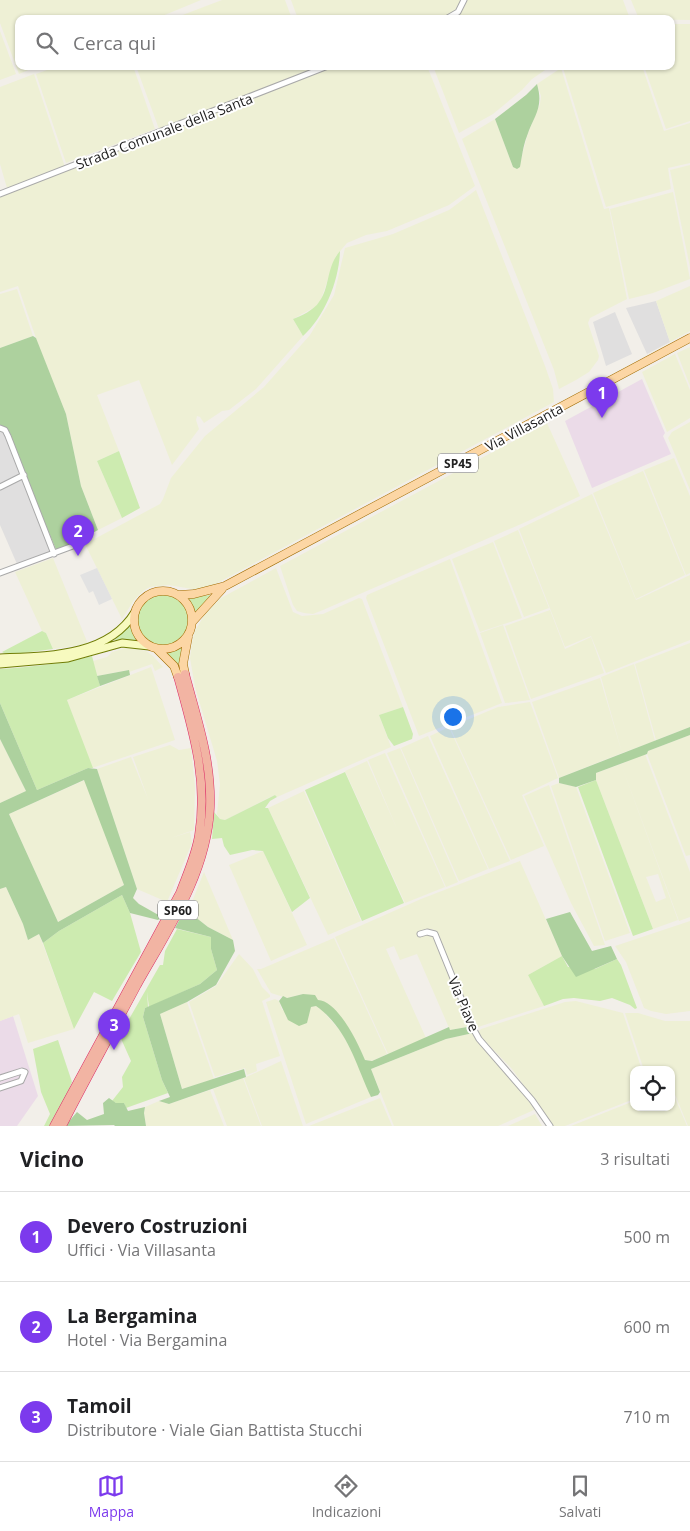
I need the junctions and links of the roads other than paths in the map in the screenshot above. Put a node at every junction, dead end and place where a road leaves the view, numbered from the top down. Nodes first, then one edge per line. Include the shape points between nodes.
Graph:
1 (464, 0) edge
2 (453, 15) edge
3 (318, 70) edge
4 (0, 194) edge
5 (690, 338) edge
6 (0, 428) edge
7 (24, 476) junction
8 (0, 486) edge
9 (81, 543) dead end
10 (54, 554) junction
11 (0, 573) edge
12 (225, 586) junction
13 (178, 595) junction
14 (135, 612) junction
15 (192, 622) junction
16 (190, 632) junction
17 (153, 647) junction
18 (0, 658) edge
19 (0, 664) edge
20 (182, 676) junction
21 (420, 934) dead end
22 (0, 1078) edge
23 (0, 1088) edge
24 (54, 1126) edge
25 (62, 1126) edge
26 (550, 1126) edge

1 - 2 street
3 - 4 street, Strada Comunale della Santa
5 - 12 main road, Via Villasanta / SP45
6 - 7 street via 5,430
7 - 8 street
7 - 10 street
9 - 10 street
10 - 11 street
12 - 13 main road, SP45
12 - 15 main road, SP45
13 - 14 main road, SP45 via 166,591 153,593 143,599
13 - 15 main road via 190,608
14 - 17 main road via 135,630
14 - 18 main road, SP45 via 112,637 89,646 50,655
15 - 16 main road, SP45
16 - 17 main road via 176,646 168,649
16 - 20 main road, SP60
17 - 19 main road via 122,643 68,658
17 - 20 main road, SP60
20 - 24 highway, SP60 via 201,768 202,808 191,865 180,893
20 - 25 highway, SP60 via 205,748 210,782 210,809 198,870
21 - 26 street, Via Piave via 435,934 479,1039
22 - 23 street via 25,1072 21,1081

